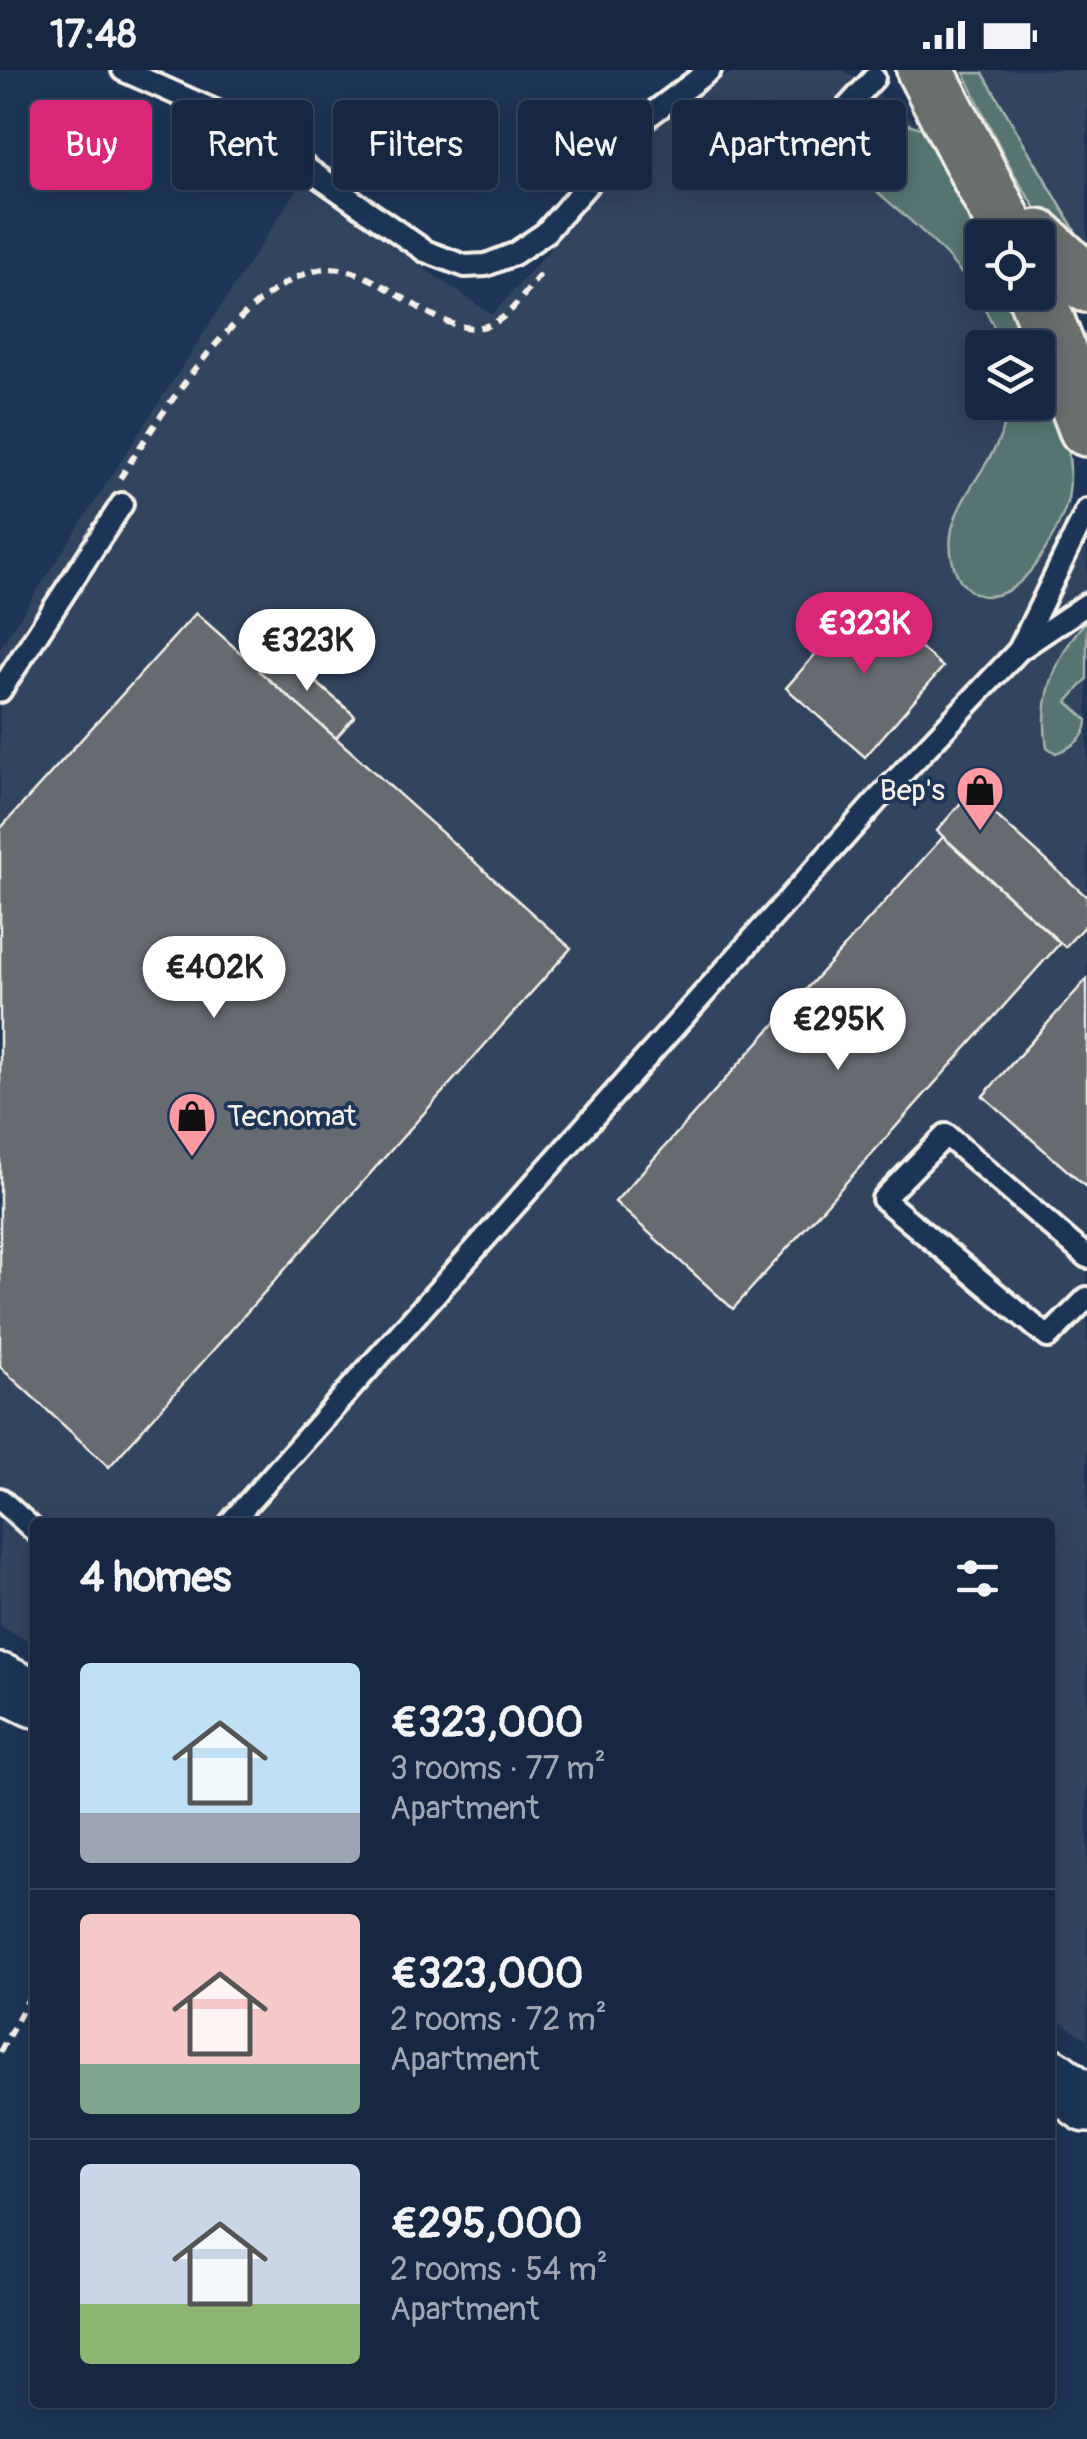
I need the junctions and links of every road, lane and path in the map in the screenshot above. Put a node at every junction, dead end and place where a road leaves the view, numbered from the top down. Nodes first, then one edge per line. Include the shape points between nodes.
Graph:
1 (123, 70) edge
2 (710, 70) edge
3 (885, 72) edge
4 (856, 100) edge
5 (981, 171) junction
6 (1004, 220) edge
7 (1022, 220) edge
8 (1055, 255) edge
9 (550, 263) dead end
10 (1087, 284) edge
11 (1042, 310) edge
12 (1087, 428) edge
13 (117, 497) joint
14 (1087, 510) edge
15 (1087, 604) edge
16 (1019, 650) junction
17 (0, 691) edge
18 (1087, 1257) edge
19 (1087, 1298) edge
20 (0, 1499) edge
21 (234, 1518) edge
22 (30, 1526) edge
23 (0, 1682) edge
24 (30, 1697) edge
25 (30, 1996) edge
26 (0, 2052) edge
27 (1055, 2080) edge
28 (1087, 2104) edge

1 - 2 lane via 240,122 425,251 465,266 514,254 544,232 646,118
3 - 4 lane
3 - 5 main road
5 - 6 main road
5 - 7 main road
8 - 10 main road
9 - 13 path via 498,322 476,326 422,312 374,278 347,271 323,270 281,285 174,394
11 - 12 main road
13 - 17 lane
14 - 16 lane
15 - 16 lane
16 - 21 lane
18 - 19 lane via 946,1135 883,1199 1048,1338
20 - 22 lane
23 - 24 street
25 - 26 path
27 - 28 street

